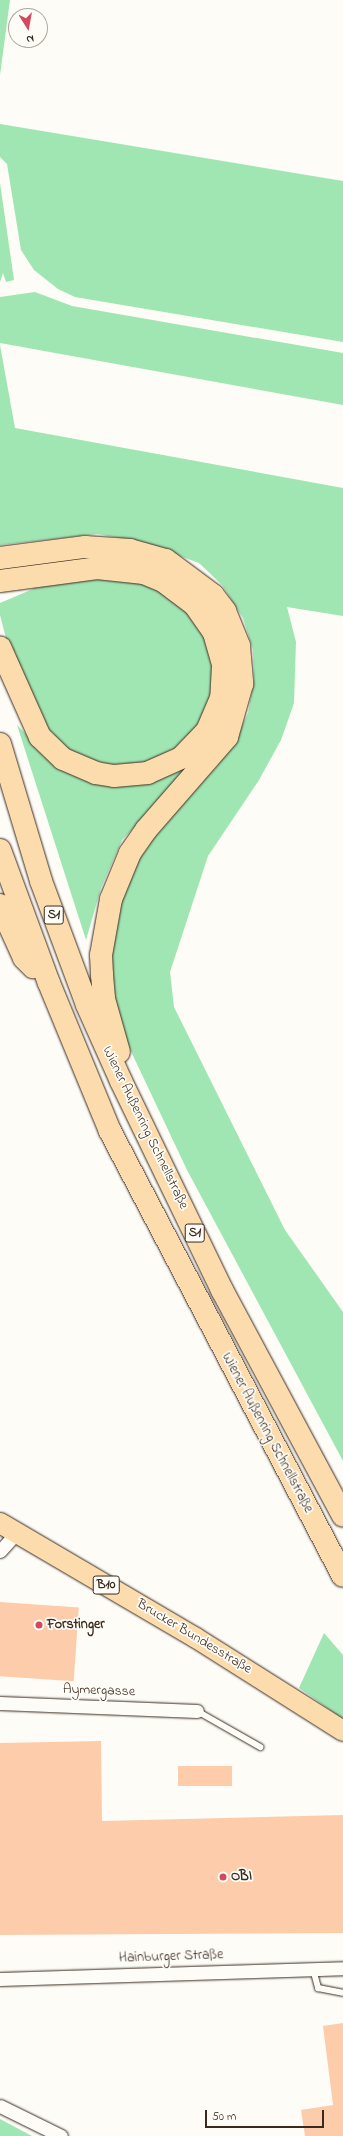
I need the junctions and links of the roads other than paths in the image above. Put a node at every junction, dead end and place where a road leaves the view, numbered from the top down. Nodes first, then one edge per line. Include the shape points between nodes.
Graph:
1 (0, 558) edge
2 (0, 581) edge
3 (0, 647) edge
4 (0, 744) edge
5 (0, 850) edge
6 (0, 905) edge
7 (49, 983) junction
8 (121, 1081) junction
9 (343, 1516) edge
10 (8, 1528) edge
11 (0, 1551) edge
12 (343, 1576) edge
13 (0, 1703) edge
14 (198, 1711) joint
15 (343, 1731) edge
16 (260, 1747) dead end
17 (343, 1968) edge
18 (313, 1969) junction
19 (0, 1979) edge
20 (343, 1993) edge
21 (0, 2106) edge
22 (61, 2136) edge

1 - 8 highway via 25,553 110,548 166,560 213,595 225,611 239,646 242,684 227,737 146,830 130,853 111,899 101,955 102,975 104,999 119,1047
2 - 3 highway via 97,568 121,569 144,574 180,592 206,619 220,648 223,682 214,715 195,746 164,768 130,775 96,773 63,759 40,737
4 - 8 highway, Wiener Außenring Schnellstraße / S1 via 41,881 87,1005
5 - 7 highway, Wiener Außenring Schnellstraße / S1
6 - 7 highway via 24,958
7 - 12 highway, Wiener Außenring Schnellstraße / S1 via 110,1131
8 - 9 highway, Wiener Außenring Schnellstraße / S1 via 222,1290
10 - 11 street
10 - 15 main road, Brucker Bundesstraße / B10 via 216,1650
13 - 14 street, Aymergasse
14 - 16 lane
17 - 18 street, Hainburger Straße
18 - 19 street, Hainburger Straße
18 - 20 lane via 318,1988
21 - 22 street

